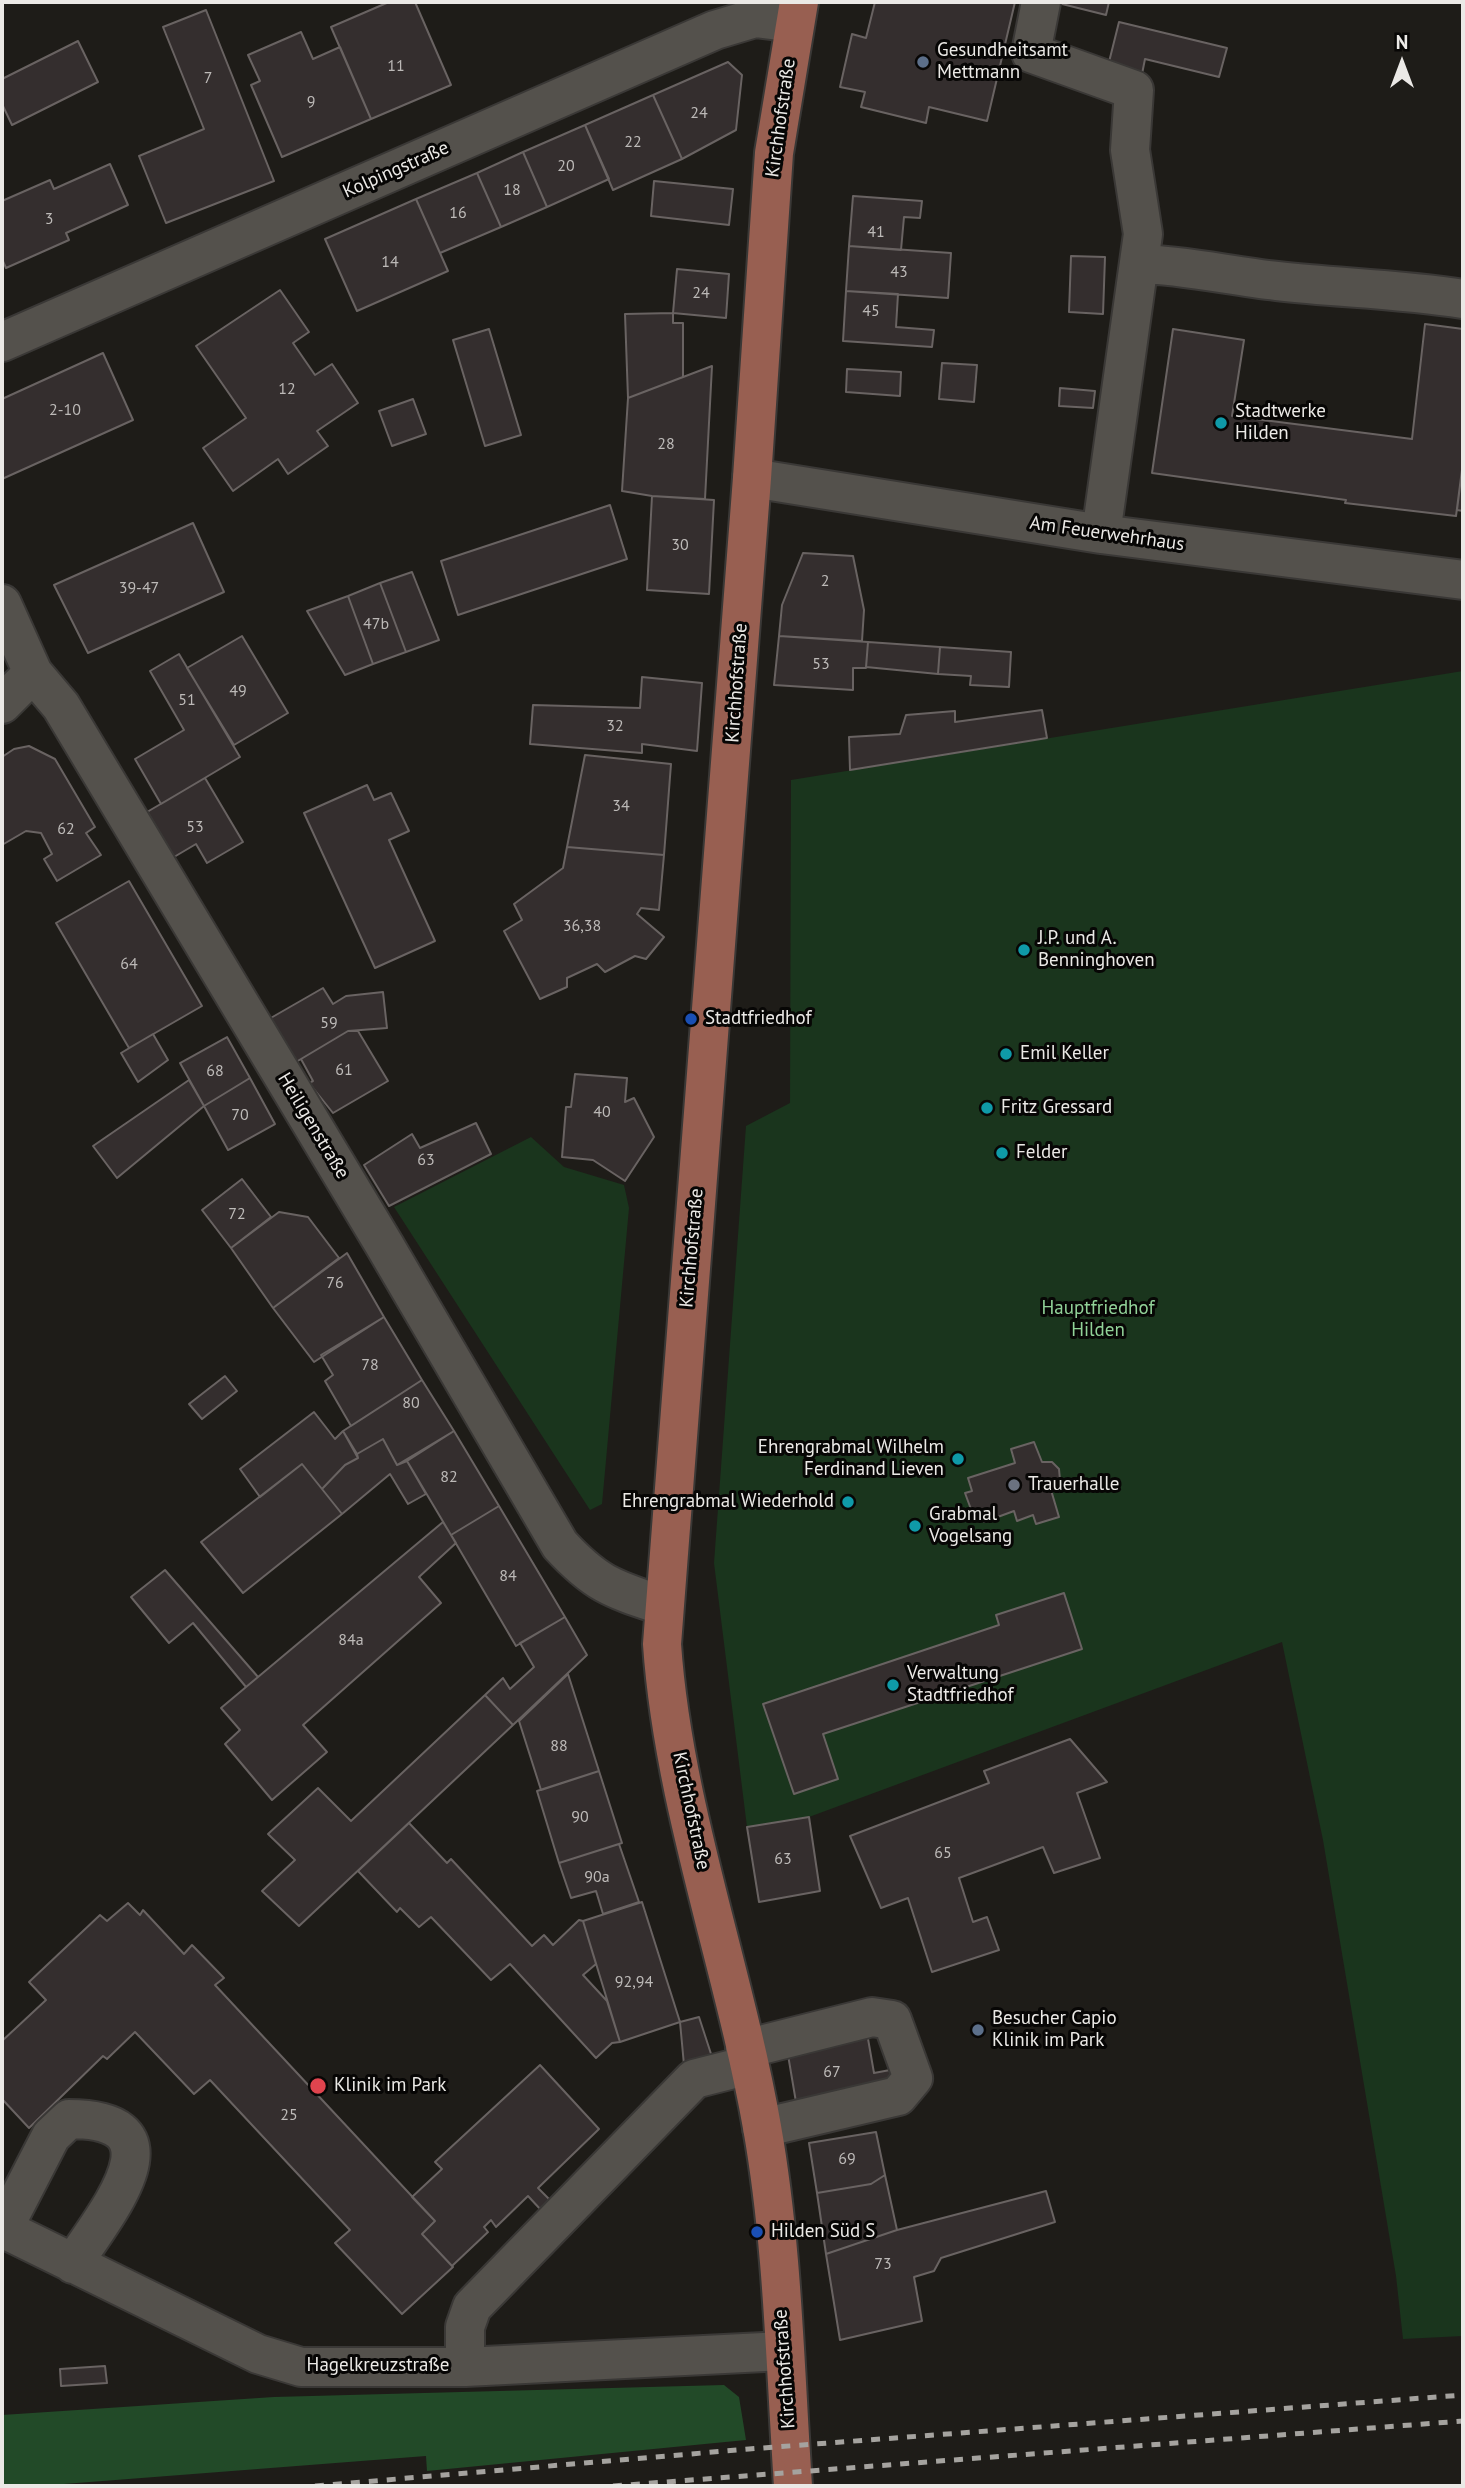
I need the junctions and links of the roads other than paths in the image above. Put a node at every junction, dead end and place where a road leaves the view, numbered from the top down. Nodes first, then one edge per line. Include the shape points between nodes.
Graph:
1 (1041, 2) edge
2 (797, 12) edge
3 (1139, 264) junction
4 (1463, 299) edge
5 (2, 342) edge
6 (752, 478) junction
7 (1101, 534) junction
8 (1463, 580) edge
9 (2, 604) edge
10 (33, 673) junction
11 (2, 704) edge
12 (664, 1606) junction
13 (747, 2057) junction
14 (762, 2128) junction
15 (2, 2229) edge
16 (73, 2264) junction
17 (784, 2351) junction
18 (465, 2367) junction
19 (793, 2486) edge

1 - 3 street via 1031,53 1134,90 1130,150 1143,234
2 - 5 street, Kolpingstraße via 715,30
2 - 6 main road, Kirchhofstraße via 774,153
3 - 4 street
3 - 7 street
6 - 7 street, Am Feuerwehrhaus
6 - 12 main road, Kirchhofstraße
7 - 8 street, Am Feuerwehrhaus
9 - 10 street, Heiligenstraße
10 - 11 street
10 - 12 street, Heiligenstraße via 61,706 560,1545 588,1575
12 - 13 main road, Kirchhofstraße via 665,1684 693,1829
13 - 14 main road, Kirchhofstraße
13 - 14 street via 872,2017 892,2020 913,2078 898,2096
13 - 18 street via 694,2079 472,2307 465,2327
14 - 17 main road, Kirchhofstraße
15 - 16 street, Hagelkreuzstraße
15 - 16 street via 51,2136 69,2119 98,2119 121,2130 131,2151 129,2175
16 - 18 street, Hagelkreuzstraße via 258,2354 301,2367
17 - 18 street, Hagelkreuzstraße
17 - 19 main road, Kirchhofstraße

